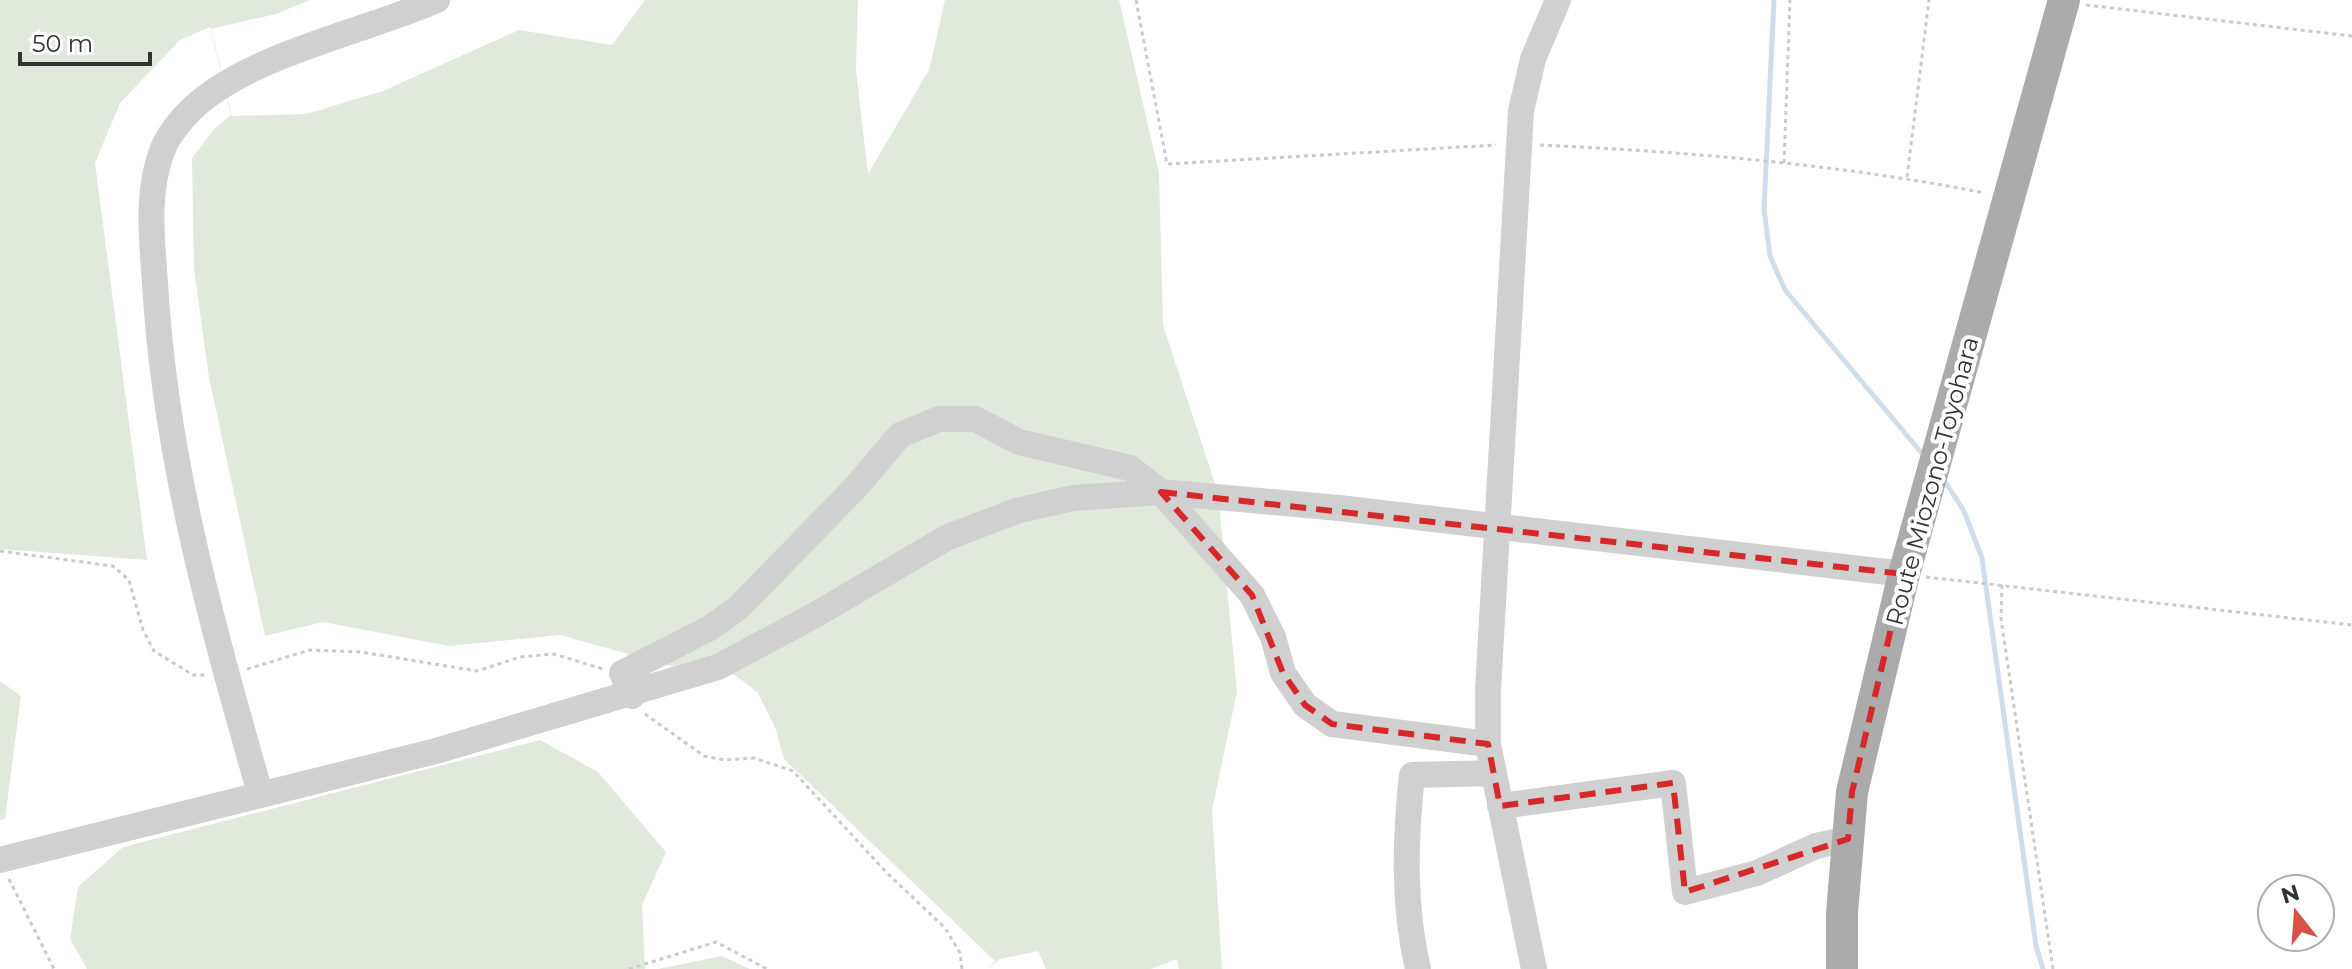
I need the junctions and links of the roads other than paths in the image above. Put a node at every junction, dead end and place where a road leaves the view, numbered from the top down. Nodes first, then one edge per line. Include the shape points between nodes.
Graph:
1 (437, 0) edge
2 (1558, 0) edge
3 (2063, 1) edge
4 (1161, 492) junction
5 (1499, 525) junction
6 (1904, 574) junction
7 (627, 684) junction
8 (1488, 744) junction
9 (1494, 773) junction
10 (260, 793) junction
11 (1500, 806) junction
12 (1848, 839) junction
13 (3, 868) edge
14 (1418, 969) edge
15 (1534, 969) edge
16 (1842, 969) edge

1 - 10 street via 292,53 214,89 184,117 162,149 151,220 169,432
2 - 5 street via 1525,86
3 - 6 main road, Route Miozono-Toyohara
4 - 5 street
4 - 7 street via 1073,498 1016,511 948,537 718,667
4 - 7 street via 1130,468 1019,442 975,419 939,419 900,435 738,608
4 - 8 street via 1252,595 1273,637 1283,673 1305,705 1332,724
5 - 6 street
5 - 8 street
6 - 12 main road, Route Miozono-Toyohara via 1852,792
7 - 10 street via 436,751
8 - 9 street
9 - 11 street
9 - 14 street via 1412,775 1405,841
10 - 13 street
11 - 12 street via 1673,783 1685,892 1757,873 1816,846
11 - 15 street
12 - 16 main road, Route Miozono-Toyohara

